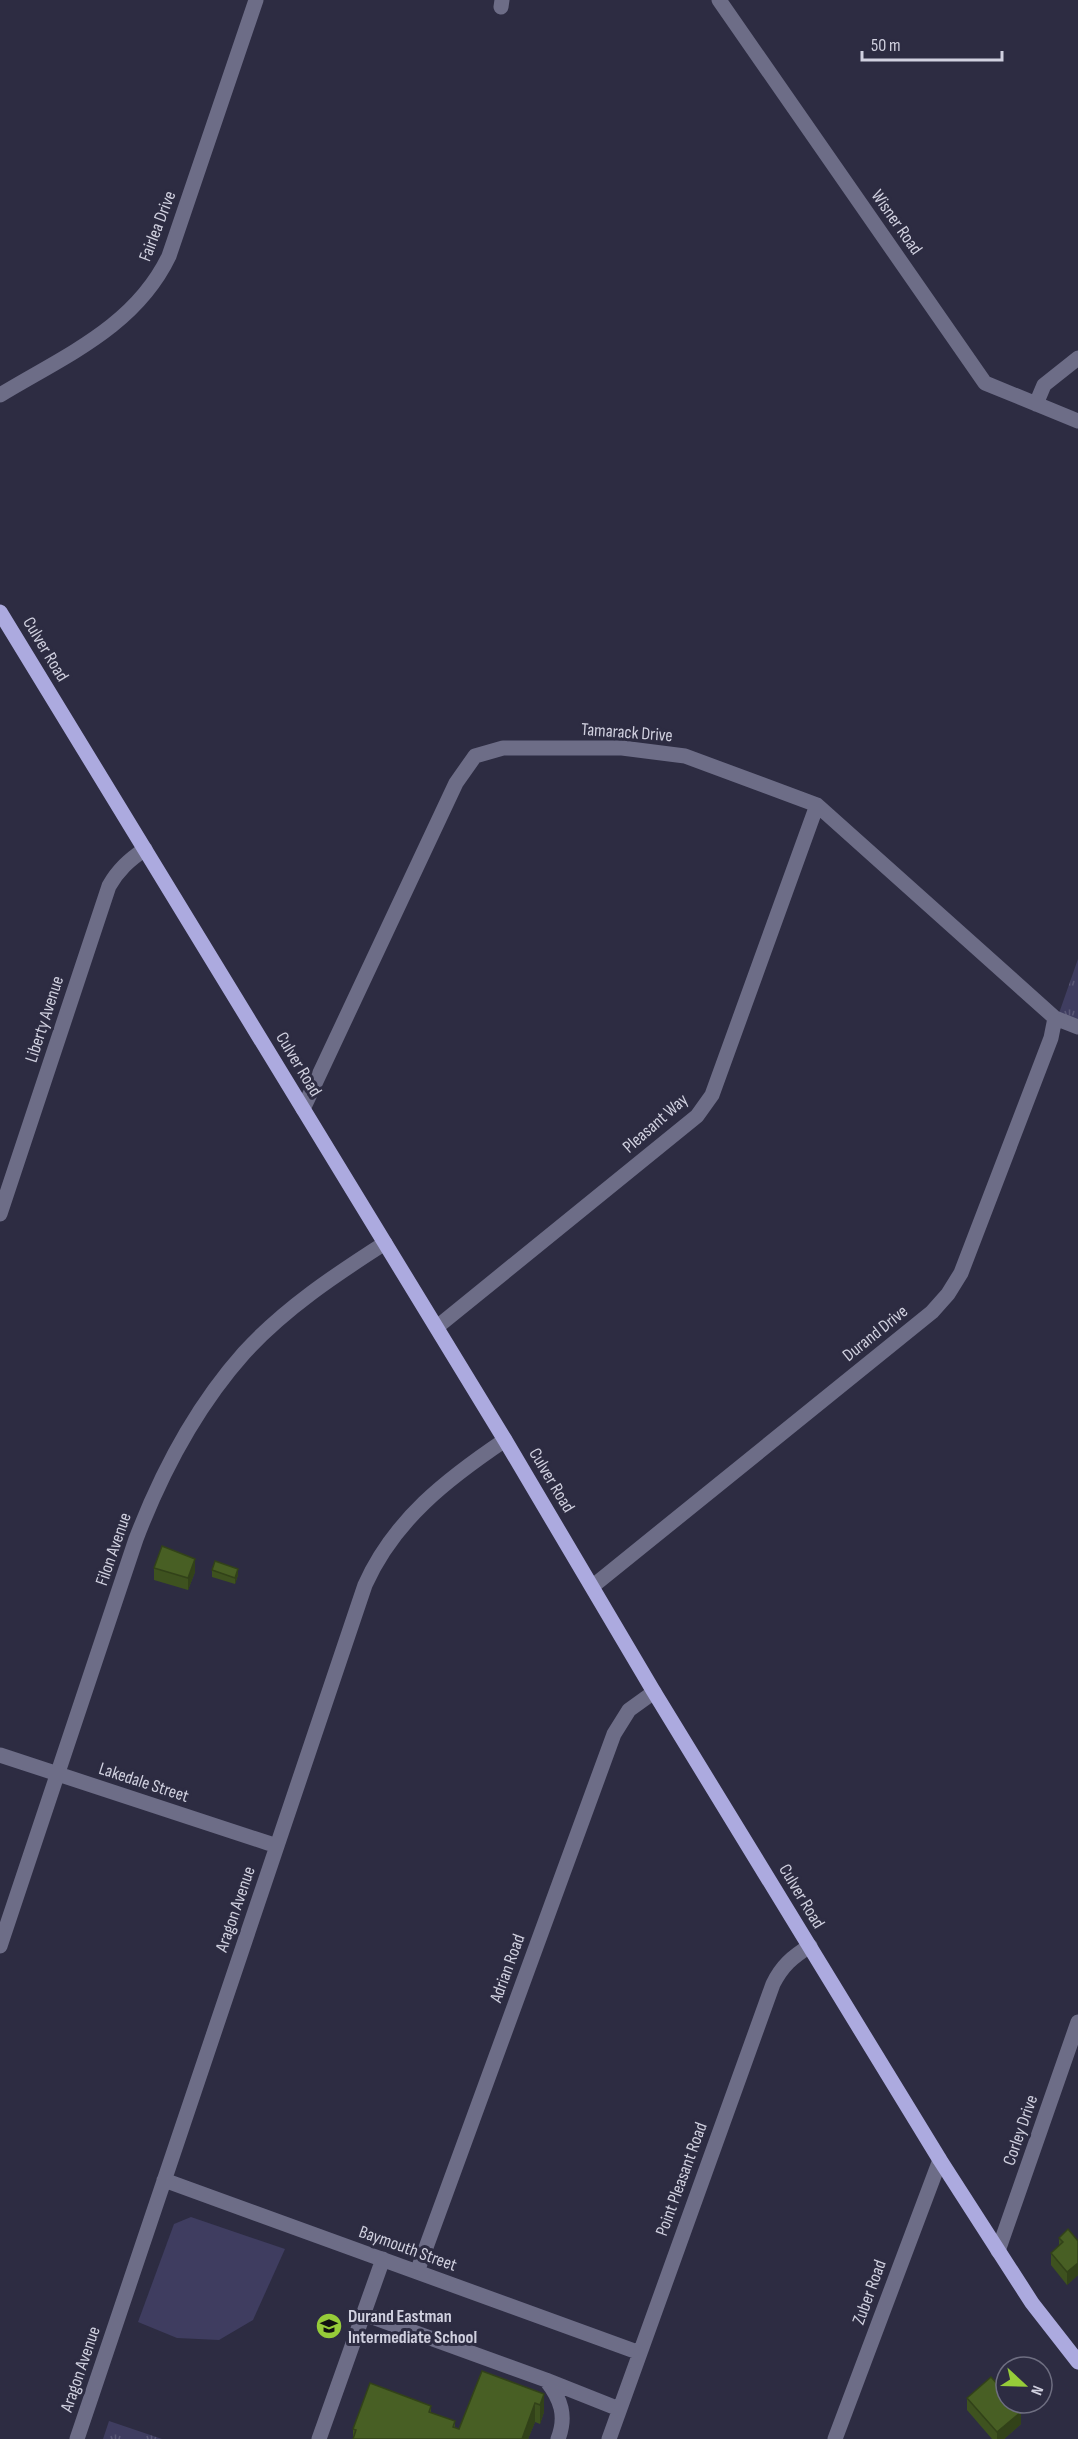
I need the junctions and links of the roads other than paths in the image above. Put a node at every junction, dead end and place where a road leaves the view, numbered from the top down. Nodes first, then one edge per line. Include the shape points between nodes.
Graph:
1 (256, 0) edge
2 (719, 0) edge
3 (1078, 358) edge
4 (0, 395) edge
5 (1036, 404) junction
6 (1078, 422) edge
7 (0, 612) edge
8 (817, 805) junction
9 (145, 849) junction
10 (1055, 1018) junction
11 (1078, 1027) edge
12 (303, 1109) junction
13 (0, 1214) edge
14 (385, 1243) junction
15 (436, 1327) junction
16 (505, 1440) junction
17 (593, 1586) junction
18 (654, 1692) junction
19 (0, 1755) edge
20 (58, 1774) junction
21 (277, 1846) junction
22 (0, 1946) edge
23 (810, 1946) junction
24 (1078, 2022) edge
25 (940, 2160) junction
26 (164, 2180) junction
27 (998, 2251) junction
28 (383, 2259) junction
29 (417, 2272) junction
30 (364, 2314) junction
31 (640, 2353) junction
32 (1078, 2362) edge
33 (546, 2380) junction
34 (619, 2409) junction
35 (77, 2439) edge
36 (319, 2439) edge
37 (558, 2439) edge
38 (609, 2439) edge
39 (835, 2439) edge

1 - 4 street, Fairlea Drive via 172,245 146,295 125,317 96,337
2 - 5 street, Wisner Road via 985,383
3 - 5 street via 1044,385
5 - 6 street, Wisner Road
7 - 9 main road, Culver Road
8 - 10 street, Tamarack Drive
8 - 12 street, Tamarack Drive via 685,756 622,748 502,748 475,756 456,783
8 - 15 street, Pleasant Way via 705,1106
9 - 12 main road, Culver Road
9 - 13 street, Liberty Avenue via 129,860 109,886
10 - 11 street, Tamarack Drive
10 - 17 street, Durand Drive via 1051,1038 961,1273 948,1294 932,1312
12 - 14 main road, Culver Road
14 - 15 main road, Culver Road
14 - 20 street, Filon Avenue via 338,1273 272,1326 226,1375 194,1419 151,1500 136,1539
15 - 16 main road, Culver Road
16 - 17 main road, Culver Road
16 - 21 street, Aragon Avenue via 426,1499 374,1565
17 - 18 main road, Culver Road
18 - 23 main road, Culver Road
18 - 29 street, Adrian Road via 629,1710 614,1734
19 - 20 street, Lakedale Street
20 - 21 street, Lakedale Street
20 - 22 street, Filon Avenue
21 - 26 street, Aragon Avenue
23 - 25 main road, Culver Road
23 - 31 street, Point Pleasant Road via 793,1956 773,1984
24 - 27 street, Corley Drive
25 - 27 main road, Culver Road
25 - 39 street, Zuber Road
26 - 28 street, Baymouth Street
26 - 35 street, Aragon Avenue
27 - 32 main road, Culver Road
28 - 29 street, Baymouth Street
28 - 30 street
29 - 31 street, Baymouth Street
30 - 33 street
30 - 36 street
31 - 34 street, Point Pleasant Road
33 - 34 street
33 - 37 street via 563,2408 563,2427
34 - 38 street, Point Pleasant Road

